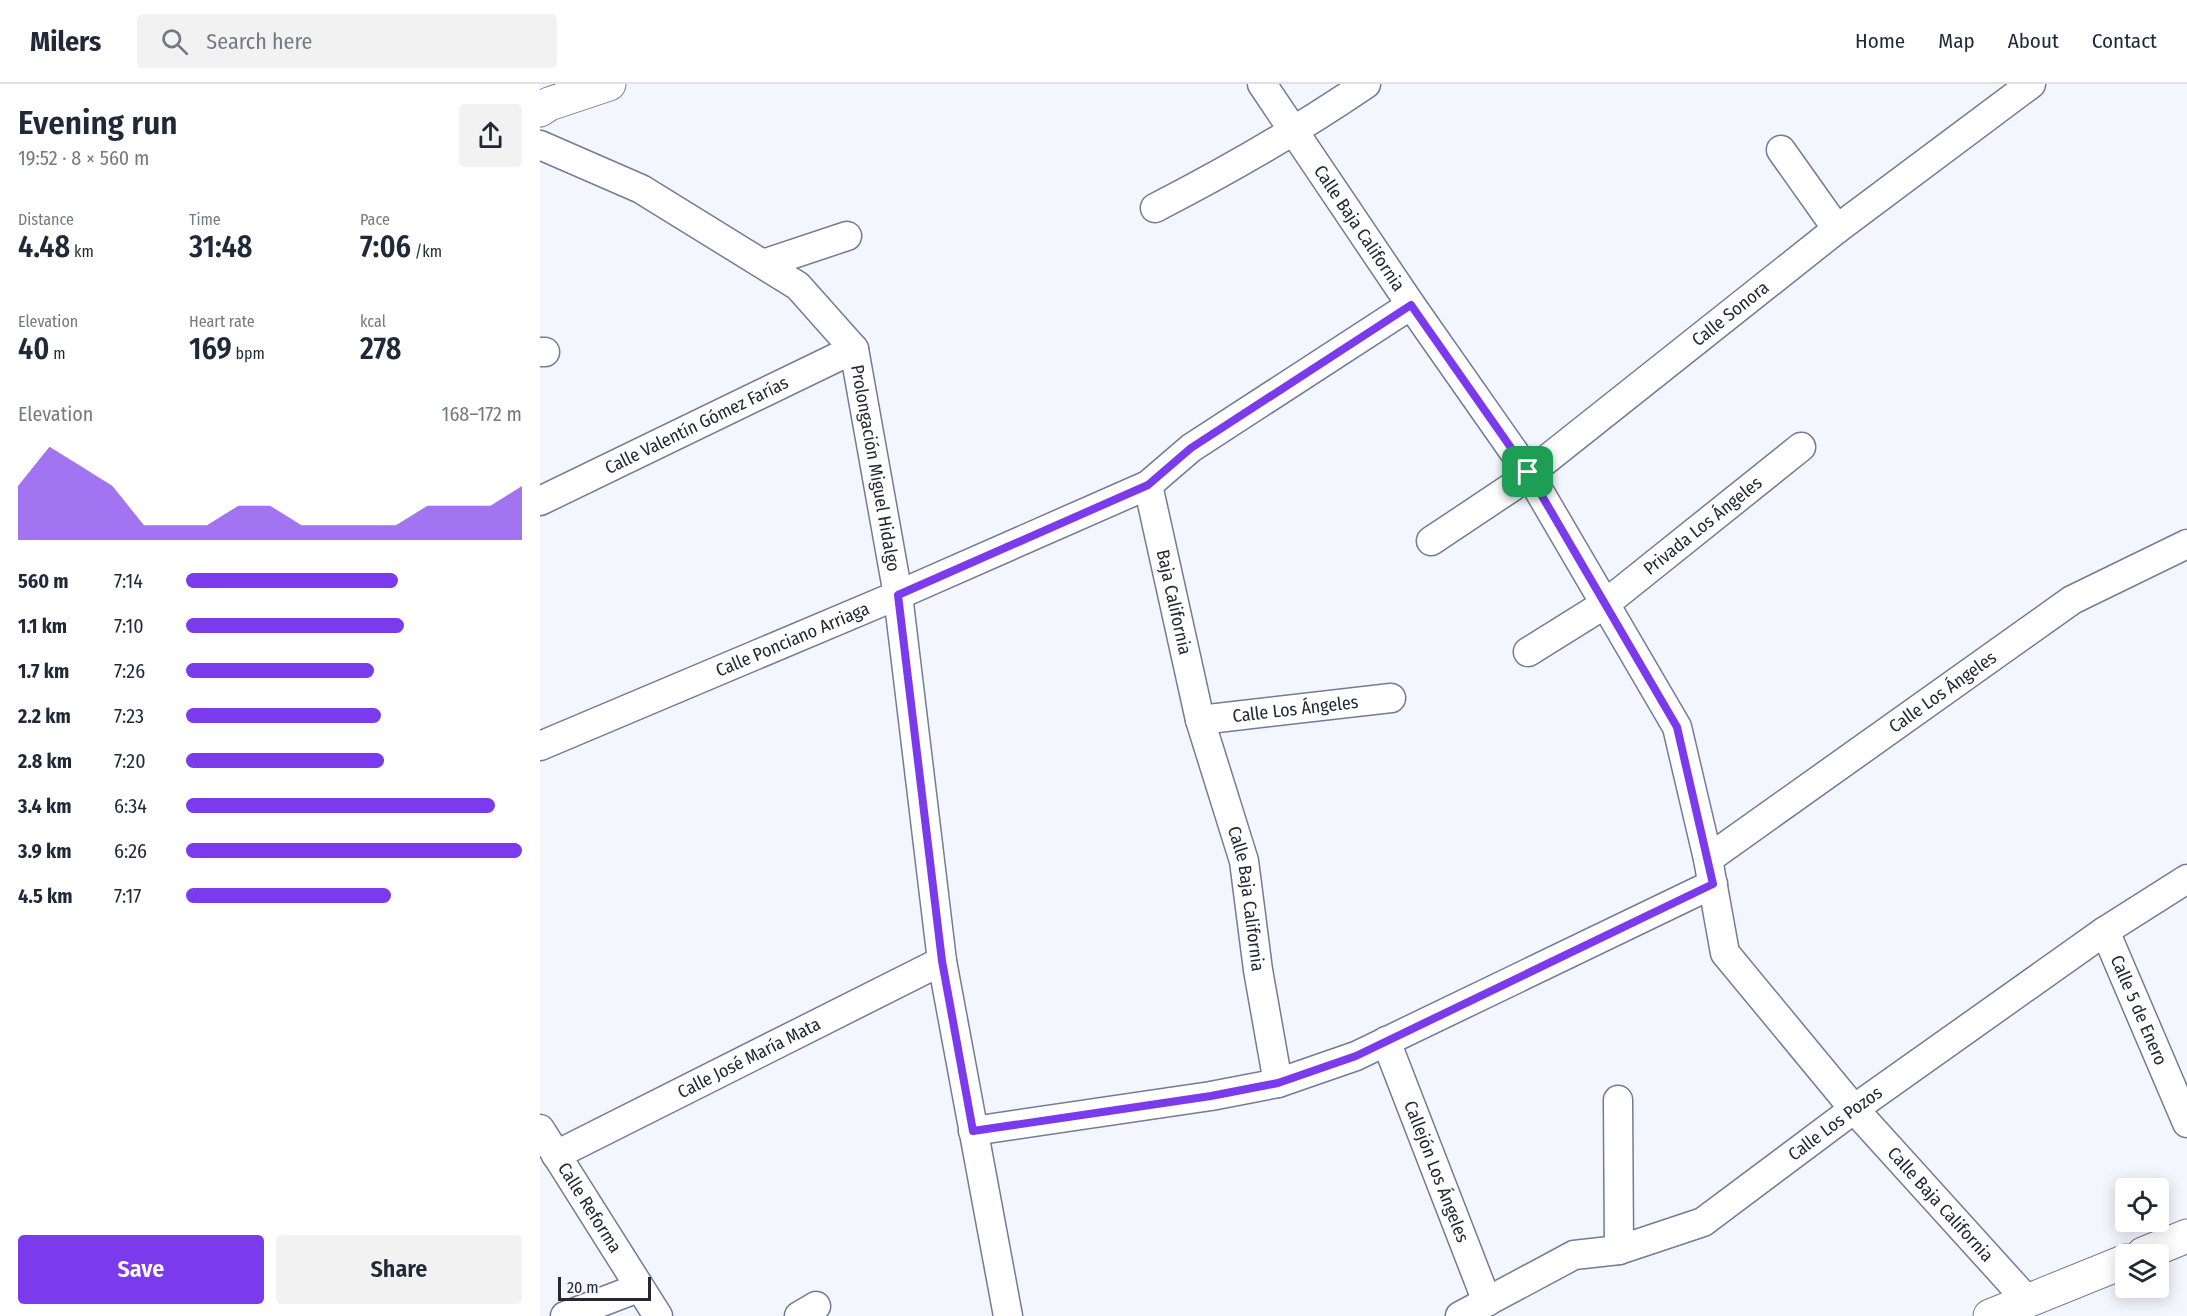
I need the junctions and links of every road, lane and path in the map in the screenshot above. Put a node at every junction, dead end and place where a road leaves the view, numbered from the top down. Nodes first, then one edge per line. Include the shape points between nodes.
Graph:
1 (609, 84) edge
2 (1262, 84) edge
3 (1366, 84) edge
4 (2031, 84) edge
5 (540, 110) edge
6 (1297, 131) junction
7 (540, 145) edge
8 (1781, 150) dead end
9 (1155, 208) dead end
10 (1837, 229) junction
11 (847, 236) dead end
12 (763, 264) junction
13 (1411, 305) junction
14 (854, 349) junction
15 (1801, 447) dead end
16 (1528, 472) junction
17 (1148, 485) junction
18 (540, 501) edge
19 (1431, 541) dead end
20 (2187, 544) edge
21 (898, 595) junction
22 (1605, 604) junction
23 (1528, 652) dead end
24 (1391, 698) dead end
25 (1200, 720) junction
26 (540, 746) edge
27 (1711, 872) junction
28 (2187, 879) edge
29 (2105, 931) junction
30 (942, 961) junction
31 (1386, 1041) junction
32 (1278, 1083) junction
33 (1618, 1100) dead end
34 (1854, 1109) junction
35 (2187, 1123) edge
36 (540, 1129) edge
37 (973, 1131) junction
38 (556, 1155) junction
39 (2187, 1236) edge
40 (2167, 1244) edge
41 (1619, 1250) junction
42 (2115, 1265) edge
43 (638, 1288) junction
44 (2027, 1300) junction
45 (1487, 1302) junction
46 (565, 1316) edge
47 (658, 1316) edge
48 (1008, 1316) edge
49 (1460, 1316) edge
50 (1990, 1316) edge

1 - 5 street
2 - 6 street, Calle Baja California
3 - 6 street
4 - 10 street, Calle Sonora
6 - 9 street
6 - 13 street, Calle Baja California
7 - 12 street, Prolongación Miguel Hidalgo via 641,189
8 - 10 street
10 - 16 street, Calle Sonora
11 - 12 street
12 - 14 street, Prolongación Miguel Hidalgo via 798,286
13 - 16 street, Calle Baja California
13 - 17 street, Calle Ponciano Arriaga via 1191,448
14 - 18 street, Calle Valentín Gómez Farías
14 - 21 street, Prolongación Miguel Hidalgo
15 - 22 street, Privada Los Ángeles
16 - 19 street, Calle Sonora
16 - 22 street, Calle Baja California
17 - 21 street, Calle Ponciano Arriaga
17 - 25 street, Baja California
20 - 27 street, Calle Los Ángeles via 2072,600
21 - 26 street, Calle Ponciano Arriaga
21 - 30 street, Prolongación Miguel Hidalgo
22 - 23 street
22 - 27 street, Calle Baja California via 1677,727
24 - 25 street, Calle Los Ángeles
25 - 32 street, Calle Baja California via 1244,861
27 - 31 street, Calle Los Ángeles
27 - 34 street, Calle Baja California via 1725,953
28 - 29 street, Calle Los Pozos
29 - 34 street, Calle Los Pozos
29 - 35 street, Calle 5 de Enero
30 - 37 street, Prolongación Miguel Hidalgo
30 - 38 street, Calle José María Mata
31 - 32 street, Calle Los Ángeles via 1356,1056
31 - 45 street, Callejón Los Ángeles
32 - 37 street, Calle Los Ángeles
33 - 41 street
34 - 41 street, Calle Los Pozos via 1703,1222
34 - 44 street, Calle Baja California
36 - 38 street, Calle Reforma
37 - 48 street, Prolongación Miguel Hidalgo
38 - 43 street, Calle Reforma
39 - 40 street
41 - 45 street, Calle Los Pozos via 1574,1255
42 - 44 street
43 - 46 street
43 - 47 street, Calle Reforma
44 - 50 street
45 - 49 street, Calle Los Pozos

